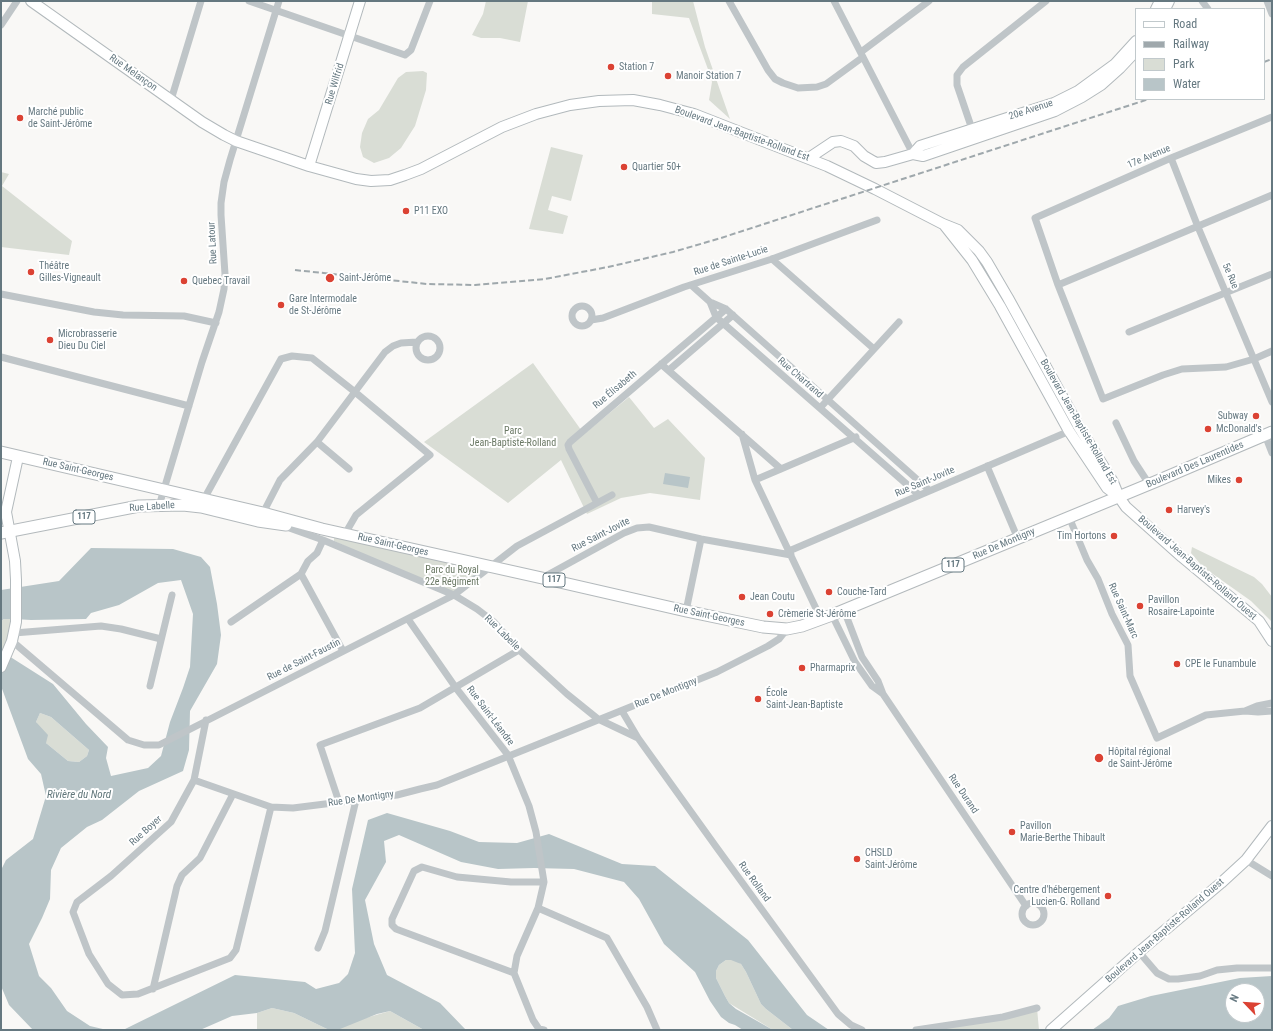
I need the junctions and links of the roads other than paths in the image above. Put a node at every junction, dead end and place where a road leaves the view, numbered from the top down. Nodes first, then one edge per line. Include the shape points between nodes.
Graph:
1 (17, 1) edge
2 (31, 1) edge
3 (201, 1) edge
4 (249, 1) edge
5 (279, 1) edge
6 (360, 1) edge
7 (430, 1) edge
8 (729, 1) edge
9 (834, 1) edge
10 (1046, 1) edge
11 (1267, 1) edge
12 (924, 3) edge
13 (276, 10) junction
14 (1272, 14) edge
15 (1, 25) edge
16 (349, 36) junction
17 (1135, 42) edge
18 (1135, 52) edge
19 (862, 54) junction
20 (171, 100) junction
21 (1272, 116) edge
22 (973, 134) junction
23 (236, 142) junction
24 (833, 142) junction
25 (913, 154) junction
26 (809, 158) junction
27 (1171, 158) junction
28 (823, 164) junction
29 (309, 166) junction
30 (1272, 195) edge
31 (877, 220) dead end
32 (943, 224) junction
33 (1198, 227) junction
34 (772, 259) junction
35 (1272, 274) edge
36 (691, 285) junction
37 (1058, 285) junction
38 (1226, 293) junction
39 (1, 294) edge
40 (1008, 298) junction
41 (710, 302) junction
42 (999, 303) junction
43 (726, 309) junction
44 (733, 316) junction
45 (716, 317) junction
46 (591, 320) dead end
47 (216, 322) junction
48 (899, 322) dead end
49 (723, 324) junction
50 (1026, 329) junction
51 (1129, 332) dead end
52 (1016, 334) junction
53 (417, 342) dead end
54 (874, 349) junction
55 (1272, 351) edge
56 (1, 356) edge
57 (1254, 359) junction
58 (661, 364) junction
59 (669, 370) junction
60 (356, 392) junction
61 (828, 400) junction
62 (1272, 402) edge
63 (189, 406) junction
64 (820, 408) junction
65 (1116, 423) dead end
66 (1079, 427) junction
67 (1069, 431) junction
68 (863, 432) junction
69 (742, 434) junction
70 (1269, 434) edge
71 (854, 439) junction
72 (317, 442) junction
73 (1, 452) edge
74 (1272, 452) edge
75 (890, 456) junction
76 (18, 457) junction
77 (883, 464) junction
78 (987, 466) junction
79 (349, 469) dead end
80 (781, 469) junction
81 (755, 480) junction
82 (1149, 484) junction
83 (142, 485) junction
84 (163, 490) junction
85 (930, 490) junction
86 (612, 495) dead end
87 (919, 495) junction
88 (1119, 497) junction
89 (204, 499) junction
90 (597, 503) junction
91 (159, 506) junction
92 (135, 507) junction
93 (262, 513) junction
94 (1069, 517) junction
95 (5, 532) edge
96 (345, 534) junction
97 (323, 535) junction
98 (701, 539) junction
99 (1018, 539) junction
100 (790, 553) junction
101 (491, 567) junction
102 (301, 574) junction
103 (542, 578) junction
104 (172, 595) dead end
105 (454, 595) junction
106 (844, 610) junction
107 (686, 611) junction
108 (832, 615) junction
109 (408, 619) junction
110 (821, 619) junction
111 (231, 622) dead end
112 (787, 629) junction
113 (162, 639) junction
114 (12, 641) junction
115 (1272, 641) edge
116 (519, 650) junction
117 (343, 651) junction
118 (1, 666) edge
119 (150, 686) dead end
120 (456, 688) junction
121 (882, 694) junction
122 (1272, 703) edge
123 (622, 711) junction
124 (1245, 711) junction
125 (1272, 711) edge
126 (598, 719) junction
127 (206, 720) junction
128 (638, 738) junction
129 (508, 755) junction
130 (194, 780) junction
131 (233, 794) junction
132 (356, 800) junction
133 (339, 802) junction
134 (271, 807) junction
135 (1272, 826) edge
136 (1246, 860) junction
137 (1272, 876) edge
138 (544, 879) junction
139 (1026, 906) dead end
140 (538, 908) junction
141 (318, 948) dead end
142 (1139, 952) junction
143 (1272, 968) edge
144 (514, 973) junction
145 (153, 989) junction
146 (1037, 1008) dead end
147 (544, 1030) edge
148 (657, 1030) edge
149 (862, 1030) edge
150 (916, 1030) edge
151 (1051, 1030) edge

1 - 15 street
2 - 20 street, Rue Melançon
3 - 20 street
4 - 13 street
5 - 13 street, Rue Latour
6 - 16 street, Rue Wilfrid
7 - 16 street via 410,50 405,55
8 - 19 street via 768,70 783,84 798,88 826,84
9 - 19 street
10 - 22 street via 962,68 957,75 957,85
11 - 14 street
12 - 19 street
13 - 16 street
13 - 23 street, Rue Latour
16 - 29 street, Rue Wilfrid
17 - 22 street, 20e Avenue via 1115,64 1078,91 1054,103
18 - 22 street, 20e Avenue via 1101,85 1082,98 1056,111
19 - 25 street
20 - 23 street, Rue Melançon
21 - 27 street, 17e Avenue
22 - 25 street, 20e Avenue via 920,146
23 - 29 street, Boulevard Jean-Baptiste-Rolland Est
23 - 47 street, Rue Latour via 221,202 224,289
24 - 25 street, 20e Avenue via 849,143 876,163
24 - 26 street
24 - 28 street
26 - 28 street, Boulevard Jean-Baptiste-Rolland Est
26 - 29 street, Boulevard Jean-Baptiste-Rolland Est via 694,114 633,100 599,100 536,114 502,127 421,169 390,180 356,179
27 - 33 street, 5e Rue
27 - 37 street, 17e Avenue via 1036,218
28 - 32 street, Boulevard Jean-Baptiste-Rolland Est
30 - 33 street
31 - 34 street, Rue de Sainte-Lucie
32 - 40 street, Boulevard Jean-Baptiste-Rolland Est via 958,230 979,251
32 - 42 street, Boulevard Jean-Baptiste-Rolland Est via 972,260
33 - 37 street
33 - 38 street, 5e Rue
34 - 36 street, Rue de Sainte-Lucie
34 - 54 street
35 - 38 street
36 - 41 street, Rue Chartrand
36 - 46 street, Rue de Sainte-Lucie via 603,318
37 - 57 street via 1103,399 1182,369 1226,367
38 - 51 street
38 - 57 street, 5e Rue
39 - 47 street via 94,312 184,316
40 - 42 street
40 - 50 street, Boulevard Jean-Baptiste-Rolland Est
41 - 43 street, Rue Chartrand
41 - 45 street, Rue Chartrand
42 - 52 street, Boulevard Jean-Baptiste-Rolland Est
43 - 44 street, Rue Chartrand
43 - 45 street, Rue Élisabeth
44 - 49 street
44 - 61 street, Rue Chartrand
45 - 49 street, Rue Chartrand
45 - 58 street, Rue Élisabeth
47 - 63 street, Rue Latour
48 - 54 street
49 - 59 street
49 - 64 street, Rue Chartrand
50 - 52 street
50 - 66 street, Boulevard Jean-Baptiste-Rolland Est
52 - 67 street, Boulevard Jean-Baptiste-Rolland Est
53 - 60 street via 401,343 385,352
54 - 61 street
55 - 57 street
56 - 63 street
57 - 62 street, 5e Rue
58 - 59 street
58 - 90 street, Rue Élisabeth via 568,445
59 - 69 street
60 - 72 street
60 - 89 street via 312,358 292,356 281,359
60 - 96 street via 430,455 356,515
61 - 64 street
61 - 68 street, Rue Chartrand
63 - 84 street, Rue Latour
64 - 71 street, Rue Chartrand
65 - 82 street via 1134,461
66 - 67 street, Rue Saint-Jovite
66 - 88 street, Boulevard Jean-Baptiste-Rolland Est via 1113,482
67 - 78 street, Rue Saint-Jovite
67 - 88 street, Boulevard Jean-Baptiste-Rolland Est via 1107,488
68 - 71 street
68 - 75 street, Rue Chartrand
69 - 80 street
69 - 81 street
70 - 74 street
70 - 82 main road, Boulevard Des Laurentides / 117
71 - 77 street, Rue Chartrand
71 - 80 street
72 - 79 street
72 - 93 street via 280,480
73 - 76 main road, Rue Saint-Georges / 117
75 - 77 street
75 - 85 street, Rue Chartrand
76 - 83 main road, Rue Saint-Georges / 117
76 - 95 street via 6,512
77 - 87 street, Rue Chartrand
78 - 85 street, Rue Saint-Jovite
78 - 99 street
80 - 81 street
81 - 100 street
82 - 88 main road, Boulevard Des Laurentides / 117
83 - 84 main road, Rue Saint-Georges / 117
83 - 92 main road via 146,489 146,496 143,502
84 - 89 main road, Rue Saint-Georges / 117
84 - 91 street, Rue Latour
85 - 87 street, Rue Saint-Jovite
86 - 90 street, Rue de Saint-Faustin
87 - 100 street, Rue Saint-Jovite
88 - 94 main road, Rue De Montigny / 117
88 - 115 street, Boulevard Jean-Baptiste-Rolland Ouest via 1126,507 1182,557 1258,621
89 - 93 main road, Rue Saint-Georges / 117
90 - 101 street, Rue de Saint-Faustin via 518,546
91 - 92 main road, Rue Labelle / 117
91 - 97 main road, Rue Labelle / 117 via 201,507
92 - 95 main road, Rue Labelle / 117
93 - 97 main road, Rue Saint-Georges / 117
94 - 99 main road, Rue De Montigny / 117
94 - 124 street, Rue Saint-Marc via 1128,645 1130,676 1157,738 1206,715
95 - 114 street via 15,561 16,622
96 - 97 main road, Rue Saint-Georges / 117
96 - 101 main road, Rue Saint-Georges / 117
97 - 102 street via 317,552
97 - 105 street, Rue Labelle
98 - 100 street, Rue Saint-Jovite
98 - 103 street, Rue Saint-Jovite via 649,527 637,528
98 - 107 street
99 - 106 main road, Rue De Montigny / 117
100 - 110 street
101 - 103 main road, Rue Saint-Georges / 117
101 - 105 street, Rue de Saint-Faustin
102 - 111 street
102 - 117 street
103 - 107 main road, Rue Saint-Georges / 117
104 - 113 street
105 - 109 street, Rue de Saint-Faustin
105 - 116 street, Rue Labelle via 494,622
106 - 108 main road, Rue De Montigny / 117
106 - 121 street, Rue Durand via 862,657 878,681
107 - 112 main road, Rue Saint-Georges / 117 via 763,627
108 - 110 main road, Rue De Montigny / 117
108 - 121 street, Rue Durand via 855,662 872,686
109 - 117 street, Rue de Saint-Faustin
109 - 120 street, Rue Saint-Léandre
110 - 112 main road, Rue De Montigny / 117
112 - 123 street, Rue De Montigny via 779,639 768,646 716,672
113 - 114 street via 101,626
113 - 119 street
114 - 118 street
114 - 127 street, Rue de Saint-Faustin via 128,740 144,745 159,745
116 - 120 street
116 - 126 street, Rue Labelle
117 - 127 street, Rue de Saint-Faustin
120 - 129 street, Rue Saint-Léandre
120 - 133 street via 420,708 320,745
121 - 139 street, Rue Durand
122 - 124 street
123 - 126 street, Rue De Montigny
123 - 128 street, Rue Rolland
124 - 125 street
126 - 128 street, Rue Rolland
126 - 129 street, Rue De Montigny
127 - 130 street, Rue Boyer
128 - 149 street, Rue Rolland via 838,1014
129 - 132 street, Rue De Montigny via 437,785
129 - 138 street, Rue Saint-Léandre via 529,806
130 - 131 street, Rue De Montigny
130 - 145 street, Rue Boyer via 171,822 111,876 77,902 73,912 89,954 108,984 122,995 138,994
131 - 134 street, Rue De Montigny
131 - 145 street via 200,858 182,875 177,886
132 - 133 street, Rue De Montigny
132 - 141 street via 325,931
133 - 134 street, Rue De Montigny via 293,808
134 - 145 street via 236,950 230,958
135 - 136 street, Boulevard Jean-Baptiste-Rolland Ouest
136 - 137 street
136 - 142 street, Boulevard Jean-Baptiste-Rolland Ouest
138 - 140 street
138 - 144 street via 511,882 457,877 422,867 417,868 392,920 392,925 396,929
140 - 144 street via 517,956
140 - 148 street via 607,938 647,1007
142 - 143 street via 1157,973 1169,979 1200,976 1217,970
142 - 151 street, Boulevard Jean-Baptiste-Rolland Ouest
144 - 147 street via 533,1020 539,1029
146 - 150 street via 1003,1017

